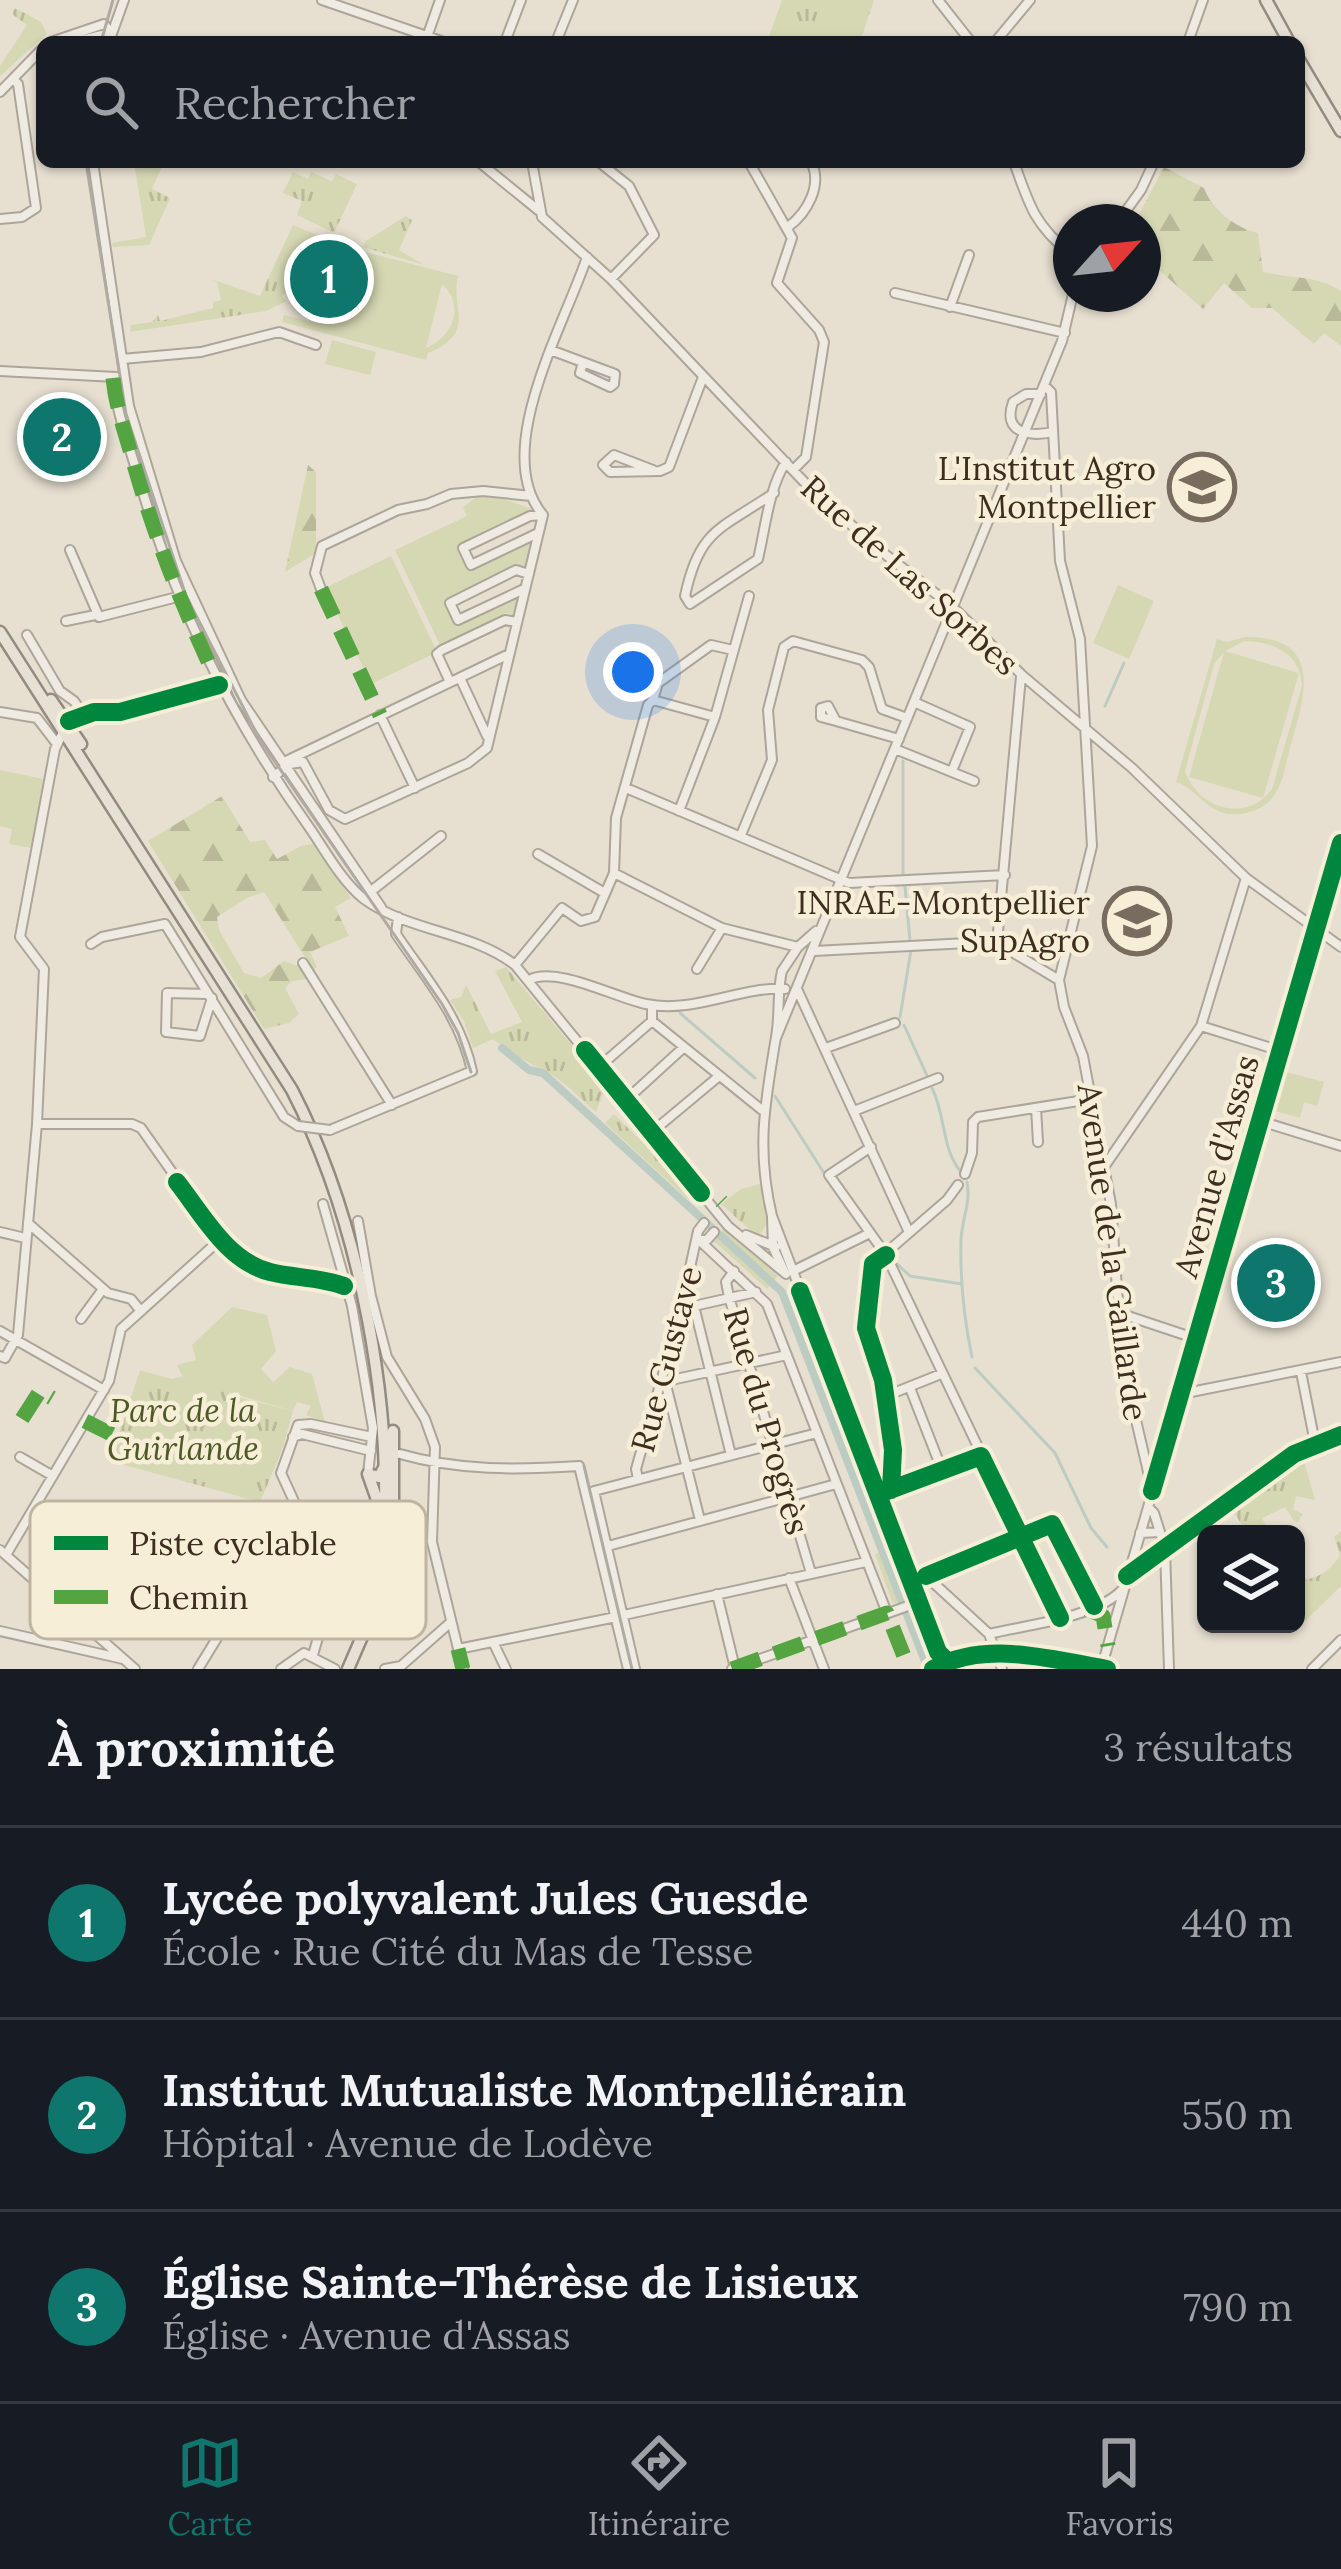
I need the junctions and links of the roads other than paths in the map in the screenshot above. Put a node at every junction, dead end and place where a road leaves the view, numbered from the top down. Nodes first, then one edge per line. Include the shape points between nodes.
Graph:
1 (121, 0) edge
2 (322, 0) edge
3 (440, 0) edge
4 (521, 0) edge
5 (573, 0) edge
6 (938, 0) edge
7 (955, 0) edge
8 (1030, 0) edge
9 (1203, 0) edge
10 (1266, 0) edge
11 (947, 10) junction
12 (104, 24) junction
13 (67, 36) edge
14 (109, 36) edge
15 (111, 36) edge
16 (424, 36) edge
17 (427, 36) edge
18 (507, 36) edge
19 (558, 36) edge
20 (966, 36) edge
21 (1000, 36) edge
22 (1190, 36) edge
23 (1286, 36) edge
24 (36, 55) edge
25 (1305, 70) edge
26 (13, 79) junction
27 (0, 92) edge
28 (1341, 131) edge
29 (94, 168) edge
30 (488, 168) edge
31 (533, 168) edge
32 (606, 168) edge
33 (753, 168) edge
34 (814, 168) edge
35 (1016, 168) edge
36 (1151, 168) edge
37 (1131, 204) edge
38 (539, 212) junction
39 (0, 219) edge
40 (788, 227) junction
41 (1053, 240) edge
42 (969, 255) dead end
43 (587, 257) junction
44 (611, 279) junction
45 (895, 292) dead end
46 (950, 307) junction
47 (1069, 312) edge
48 (1065, 333) junction
49 (316, 345) dead end
50 (553, 351) junction
51 (122, 359) junction
52 (583, 362) junction
53 (0, 371) edge
54 (118, 377) junction
55 (703, 377) junction
56 (1042, 390) junction
57 (1053, 432) junction
58 (1024, 434) junction
59 (789, 466) junction
60 (653, 470) junction
61 (774, 493) junction
62 (531, 496) junction
63 (543, 514) junction
64 (539, 532) junction
65 (70, 550) dead end
66 (529, 574) junction
67 (525, 588) junction
68 (322, 589) dead end
69 (190, 594) junction
70 (749, 596) dead end
71 (178, 599) junction
72 (953, 607) junction
73 (95, 615) junction
74 (66, 621) dead end
75 (517, 622) junction
76 (0, 631) edge
77 (27, 635) dead end
78 (733, 650) junction
79 (510, 653) junction
80 (1022, 675) junction
81 (460, 678) junction
82 (231, 680) junction
83 (450, 682) junction
84 (219, 685) junction
85 (653, 700) junction
86 (914, 702) junction
87 (882, 710) junction
88 (0, 712) edge
89 (83, 714) junction
90 (380, 715) junction
91 (715, 717) junction
92 (908, 718) junction
93 (836, 721) dead end
94 (875, 729) junction
95 (1088, 730) junction
96 (64, 731) junction
97 (899, 739) junction
98 (489, 740) junction
99 (895, 749) junction
100 (284, 765) junction
101 (952, 771) junction
102 (271, 774) junction
103 (974, 782) dead end
104 (415, 788) junction
105 (626, 788) junction
106 (680, 811) junction
107 (442, 836) dead end
108 (741, 836) junction
109 (1341, 843) edge
110 (142, 851) junction
111 (538, 854) dead end
112 (614, 873) junction
113 (1004, 874) junction
114 (1246, 878) junction
115 (842, 879) junction
116 (370, 892) junction
117 (603, 892) junction
118 (382, 908) junction
119 (398, 917) junction
120 (722, 928) junction
121 (819, 928) junction
122 (1316, 930) junction
123 (992, 942) junction
124 (92, 944) dead end
125 (798, 947) junction
126 (1341, 947) edge
127 (814, 951) junction
128 (303, 962) dead end
129 (514, 965) junction
130 (698, 969) dead end
131 (782, 971) junction
132 (529, 980) junction
133 (1058, 980) junction
134 (799, 983) junction
135 (781, 986) junction
136 (210, 996) junction
137 (652, 1005) junction
138 (652, 1021) junction
139 (895, 1023) dead end
140 (1201, 1026) junction
141 (776, 1038) junction
142 (683, 1048) junction
143 (826, 1048) junction
144 (1281, 1051) junction
145 (599, 1067) junction
146 (718, 1077) junction
147 (938, 1078) dead end
148 (1091, 1099) junction
149 (626, 1100) junction
150 (392, 1105) junction
151 (1036, 1108) junction
152 (762, 1110) junction
153 (854, 1111) junction
154 (1260, 1121) junction
155 (37, 1124) junction
156 (652, 1132) junction
157 (1038, 1142) dead end
158 (871, 1147) junction
159 (1341, 1147) edge
160 (1104, 1167) junction
161 (965, 1174) dead end
162 (958, 1185) dead end
163 (323, 1204) dead end
164 (716, 1211) junction
165 (772, 1216) junction
166 (358, 1221) dead end
167 (726, 1221) junction
168 (28, 1223) junction
169 (908, 1230) junction
170 (0, 1232) edge
171 (868, 1234) junction
172 (25, 1238) junction
173 (222, 1243) junction
174 (697, 1245) junction
175 (773, 1247) junction
176 (785, 1250) junction
177 (886, 1255) junction
178 (734, 1271) junction
179 (789, 1273) junction
180 (344, 1286) junction
181 (103, 1289) junction
182 (757, 1292) junction
183 (684, 1296) junction
184 (729, 1297) junction
185 (694, 1306) junction
186 (140, 1310) junction
187 (1118, 1313) junction
188 (81, 1319) dead end
189 (368, 1329) junction
190 (0, 1331) edge
191 (16, 1340) junction
192 (1197, 1340) junction
193 (787, 1355) junction
194 (0, 1356) edge
195 (1341, 1362) edge
196 (749, 1364) junction
197 (709, 1372) junction
198 (1301, 1372) junction
199 (941, 1374) junction
200 (661, 1382) junction
201 (910, 1388) junction
202 (104, 1390) junction
203 (1181, 1394) junction
204 (886, 1396) junction
205 (817, 1433) junction
206 (1341, 1436) edge
207 (372, 1437) junction
208 (292, 1438) junction
209 (1316, 1443) junction
210 (774, 1445) junction
211 (371, 1451) junction
212 (394, 1455) junction
213 (731, 1455) junction
214 (20, 1456) dead end
215 (981, 1456) junction
216 (437, 1465) junction
217 (686, 1467) junction
218 (942, 1470) junction
219 (368, 1474) junction
220 (52, 1476) junction
221 (638, 1479) junction
222 (1155, 1482) junction
223 (836, 1484) junction
224 (891, 1490) junction
225 (879, 1494) junction
226 (789, 1497) junction
227 (36, 1501) edge
228 (295, 1501) edge
229 (377, 1501) edge
230 (389, 1501) edge
231 (393, 1501) edge
232 (1148, 1507) junction
233 (30, 1510) edge
234 (700, 1520) junction
235 (1160, 1532) junction
236 (1019, 1537) junction
237 (1138, 1538) junction
238 (608, 1546) junction
239 (3, 1552) edge
240 (1162, 1552) junction
241 (866, 1562) junction
242 (811, 1574) junction
243 (30, 1576) edge
244 (926, 1576) junction
245 (1127, 1576) junction
246 (789, 1578) junction
247 (912, 1582) junction
248 (1123, 1590) junction
249 (717, 1594) junction
250 (919, 1602) junction
251 (1094, 1606) junction
252 (887, 1613) junction
253 (620, 1616) junction
254 (1060, 1618) junction
255 (452, 1621) junction
256 (0, 1631) edge
257 (988, 1634) junction
258 (30, 1638) edge
259 (35, 1639) edge
260 (102, 1639) edge
261 (216, 1639) edge
262 (313, 1639) edge
263 (361, 1639) edge
264 (812, 1640) junction
265 (1341, 1640) edge
266 (493, 1642) junction
267 (458, 1649) junction
268 (308, 1654) junction
269 (996, 1655) junction
270 (124, 1659) junction
271 (947, 1661) junction
272 (349, 1668) edge
273 (733, 1668) edge
274 (116, 1669) edge
275 (135, 1669) edge
276 (198, 1669) edge
277 (281, 1669) edge
278 (334, 1669) edge
279 (385, 1669) edge
280 (463, 1669) edge
281 (506, 1669) edge
282 (632, 1669) edge
283 (824, 1669) edge
284 (933, 1669) edge
285 (1002, 1669) edge
286 (1085, 1669) edge
287 (1101, 1669) edge
288 (1169, 1669) edge
289 (1312, 1669) edge

1 - 12 street
1 - 15 street
2 - 16 street
3 - 17 street
4 - 18 street
5 - 19 street
6 - 11 street
7 - 11 street
8 - 21 street
9 - 22 street
10 - 23 main road
11 - 20 street
12 - 13 street
12 - 14 street
24 - 26 street
25 - 28 main road
26 - 27 street
26 - 39 street via 36,208
29 - 51 street
30 - 38 street, Rue de Las Sorbes
31 - 38 street
32 - 44 street via 629,186 655,235
33 - 40 street
34 - 40 street via 816,184
35 - 41 street via 1036,221
36 - 37 street
38 - 43 street, Rue de Las Sorbes
40 - 59 street via 792,245 777,283 824,342 806,457
42 - 46 street
43 - 44 street, Rue de Las Sorbes
43 - 50 street
44 - 55 street, Rue de Las Sorbes
45 - 46 street
46 - 48 street
47 - 48 street
48 - 56 street
49 - 51 street via 279,332 201,352
50 - 52 street
50 - 62 street via 525,429
51 - 54 street
52 - 52 street via 582,377 614,384 615,374
53 - 54 street
54 - 69 street
54 - 71 street via 116,409
55 - 59 street, Rue de Las Sorbes
55 - 60 street via 670,466
56 - 57 street via 1051,392
56 - 58 street
56 - 58 street via 1010,408
57 - 58 street
57 - 95 street via 1060,560 1080,639
58 - 72 street
59 - 61 street
59 - 72 street, Rue de Las Sorbes
60 - 60 street via 614,455 603,465 610,472
61 - 61 street via 758,560 690,604 692,561 704,540
62 - 63 street
62 - 68 street via 451,494 398,510 322,546 315,573
63 - 64 street
63 - 64 street via 463,548 471,566
64 - 66 street
65 - 73 street
66 - 67 street
66 - 67 street via 516,570 450,603 458,620
67 - 75 street
69 - 71 street
69 - 82 street
70 - 78 street
71 - 73 street
71 - 84 street
72 - 80 street, Rue de Las Sorbes
72 - 86 street
73 - 74 street
75 - 79 street
75 - 83 street via 505,620 437,654
76 - 96 main road
77 - 89 street
78 - 85 street via 712,645 658,683
78 - 91 street
79 - 81 street
79 - 98 street
80 - 95 street, Rue de Las Sorbes
80 - 113 street
81 - 83 street
81 - 98 street
82 - 84 street
82 - 100 street
83 - 90 street
84 - 89 street
84 - 102 street
85 - 91 street
85 - 105 street
86 - 92 street
86 - 101 street via 970,727
87 - 92 street
87 - 94 street
87 - 108 street via 862,660 793,640 784,647 768,710 772,760
88 - 96 street
89 - 96 street
90 - 100 street
90 - 104 street
91 - 106 street
92 - 97 street
93 - 94 street
94 - 97 street
95 - 114 street, Rue de Las Sorbes
95 - 133 street via 1092,846
96 - 110 main road
96 - 110 main road via 80,742
96 - 155 street via 20,937 44,969
97 - 99 street
98 - 104 street via 480,757
99 - 101 street
99 - 115 street
100 - 102 street
100 - 104 street via 303,761 339,818
100 - 116 street
101 - 103 street
102 - 118 street via 360,896
105 - 106 street
105 - 112 street
106 - 108 street
107 - 116 street
108 - 115 street
109 - 122 street, Avenue d'Assas
110 - 189 main road via 308,1119
111 - 117 street
112 - 117 street
112 - 120 street
113 - 115 street
113 - 123 street
114 - 122 street, Rue de Las Sorbes
114 - 140 street
115 - 121 street
116 - 118 street
117 - 129 street via 595,916 581,920 562,908
118 - 119 street
119 - 129 street
119 - 150 street via 396,934 453,1015 472,1071
120 - 125 street
120 - 130 street
121 - 125 street
121 - 127 street
122 - 126 street, Rue de Las Sorbes
122 - 144 street, Avenue d'Assas
123 - 127 street
123 - 133 street
124 - 136 street via 165,924
125 - 131 street
127 - 134 street
128 - 150 street
129 - 132 street
131 - 134 street via 795,969
131 - 135 street
132 - 137 street via 554,976
132 - 145 street
133 - 148 street, Avenue de la Gaillarde
134 - 135 street
134 - 141 street
134 - 143 street
135 - 137 street
135 - 141 street
136 - 136 street via 167,993 166,1032 200,1036
136 - 150 street, bridge via 284,1117 298,1126 330,1130
137 - 138 street
138 - 142 street
138 - 145 street
139 - 143 street
140 - 144 street
140 - 160 street
141 - 152 street
142 - 146 street
142 - 149 street
143 - 153 street
144 - 154 street, Avenue d'Assas
145 - 149 street
146 - 152 street
146 - 156 street
147 - 153 street
148 - 151 street
148 - 160 street, Avenue de la Gaillarde
149 - 156 street
151 - 157 street
151 - 161 street via 973,1121
152 - 165 street
153 - 158 street
154 - 159 street
154 - 192 street, Avenue d'Assas
155 - 168 street
155 - 173 street via 141,1128
156 - 164 street
158 - 169 street
158 - 171 street via 829,1175
160 - 187 street, Avenue de la Gaillarde
162 - 169 street
163 - 180 street
164 - 167 street
164 - 174 street, Rue Gustave
165 - 175 street
165 - 176 street
166 - 216 street via 387,1358 425,1419
167 - 174 street, Rue Gustave
167 - 175 street
167 - 179 street
168 - 172 street
168 - 181 street
169 - 177 street
170 - 172 street
171 - 177 street
171 - 179 street
172 - 191 street
173 - 180 street via 264,1270
173 - 186 street
174 - 178 street
174 - 183 street, Rue Gustave
175 - 176 street
175 - 179 street
176 - 179 street
177 - 199 street
177 - 204 street via 873,1264 866,1328
178 - 182 street
178 - 184 street, Rue du Progrès
179 - 225 street
180 - 207 street
181 - 186 street
181 - 188 street
182 - 184 street
182 - 193 street
183 - 185 street
183 - 200 street, Rue Gustave
184 - 185 street
184 - 196 street, Rue du Progrès
185 - 197 street
186 - 202 street via 121,1329
187 - 192 street
187 - 222 street, Avenue de la Gaillarde via 1122,1360
189 - 212 main road
189 - 231 main road via 395,1452
190 - 191 street
191 - 194 street
191 - 202 street
192 - 203 street, Avenue d'Assas
193 - 196 street
193 - 205 street
195 - 198 street
196 - 197 street
196 - 210 street, Rue du Progrès
197 - 200 street
197 - 213 street
198 - 203 street
198 - 209 street
199 - 201 street
199 - 215 street
200 - 217 street
200 - 221 street, Rue Gustave
201 - 204 street
201 - 218 street
202 - 220 street
203 - 222 street, Avenue d'Assas
204 - 224 street
205 - 210 street
205 - 223 street
206 - 209 street
207 - 208 street via 304,1423
207 - 211 street
208 - 211 street
208 - 228 street via 281,1473
209 - 240 street
210 - 213 street
210 - 226 street, Rue du Progrès
211 - 219 street
212 - 216 street
212 - 219 main road via 382,1474
212 - 230 main road
213 - 217 street
214 - 220 street
215 - 218 street
215 - 236 street
216 - 253 street via 579,1466
216 - 255 street via 432,1542
217 - 221 street
217 - 234 street
218 - 224 street
219 - 229 main road
220 - 227 street
221 - 238 street via 594,1491
222 - 232 street, Avenue d'Assas
223 - 226 street
223 - 241 street
224 - 225 street
225 - 247 street
226 - 234 street
226 - 242 street, Rue du Progrès
232 - 235 street
232 - 237 street, Avenue d'Assas
233 - 239 street
234 - 238 street
235 - 237 street
235 - 240 street
236 - 244 street
236 - 251 street via 1056,1525
236 - 254 street
237 - 240 street
237 - 245 street, Avenue d'Assas
238 - 253 street
239 - 243 street
240 - 245 street
240 - 288 street
241 - 242 street
241 - 252 street
242 - 246 street
244 - 247 street
244 - 257 street
245 - 248 street, Avenue d'Assas
246 - 249 street
246 - 264 street
247 - 250 street
248 - 251 street
248 - 287 street, Avenue d'Assas
249 - 253 street
249 - 273 street
250 - 252 street
250 - 271 street
251 - 254 street
252 - 264 street
253 - 266 street
253 - 282 street
254 - 257 street
255 - 267 street
255 - 279 street via 401,1666
256 - 258 street
257 - 269 street
259 - 270 street
260 - 270 street
261 - 276 street
262 - 268 street
263 - 272 main road
264 - 273 street
264 - 283 street
265 - 289 street
266 - 267 street
266 - 281 street
267 - 280 street
268 - 277 street
268 - 278 street
269 - 271 street
269 - 285 street
269 - 286 street
270 - 274 street
270 - 275 street
271 - 284 street

